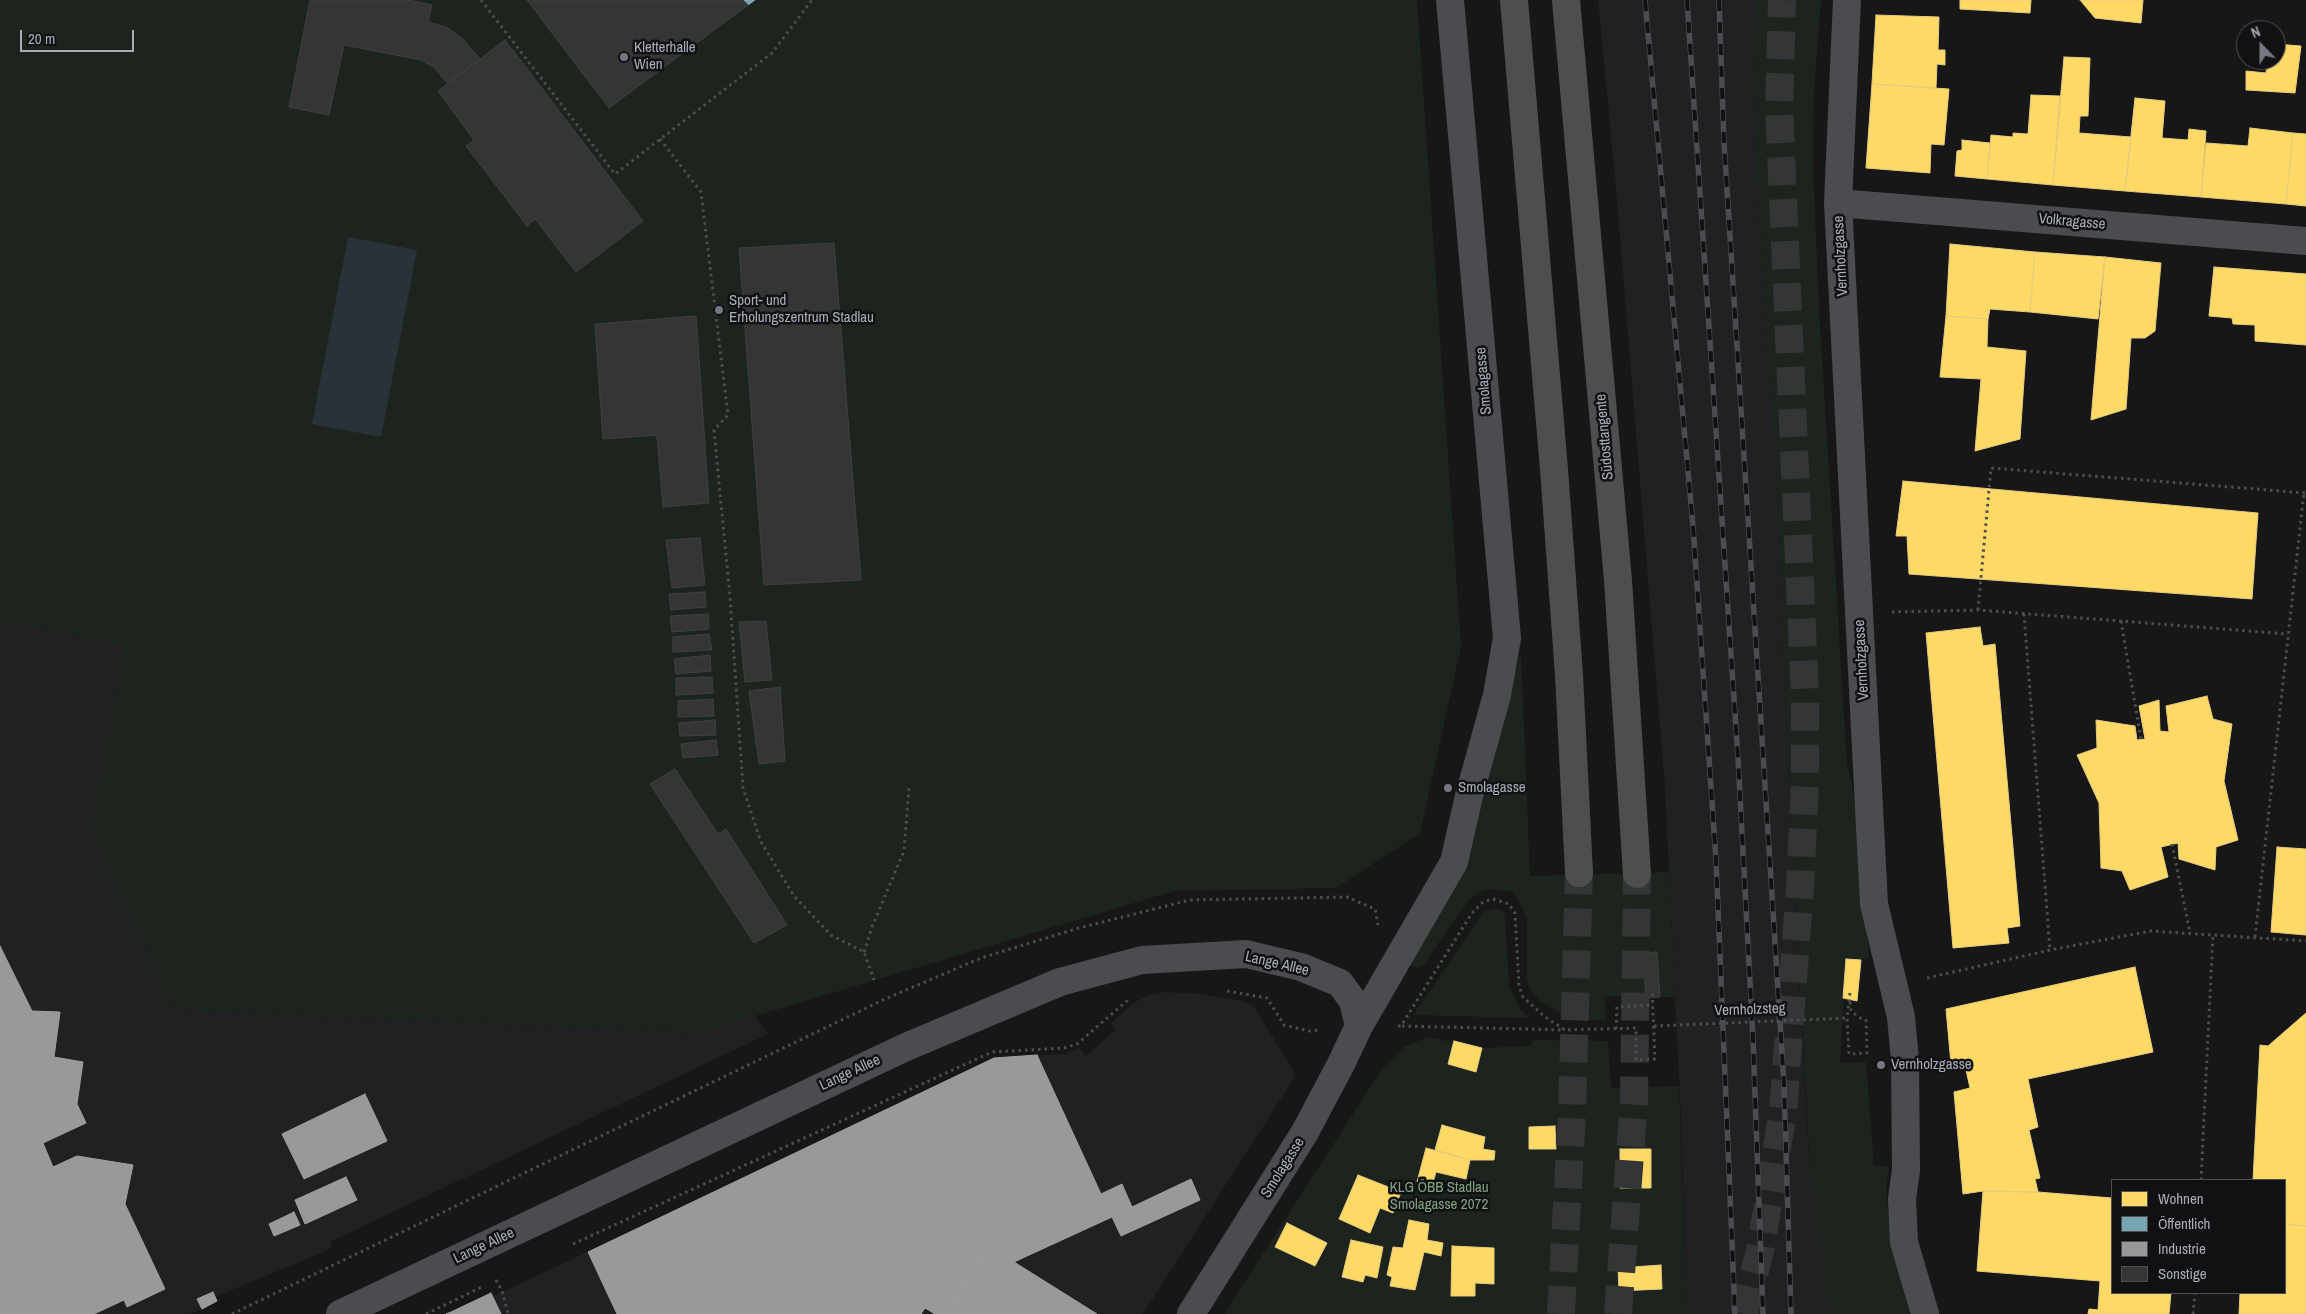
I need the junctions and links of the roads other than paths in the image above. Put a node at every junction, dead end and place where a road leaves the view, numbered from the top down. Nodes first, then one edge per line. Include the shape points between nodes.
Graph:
1 (1450, 0) edge
2 (1514, 0) edge
3 (1566, 0) edge
4 (1847, 0) edge
5 (1838, 203) junction
6 (2306, 241) edge
7 (1579, 874) tunnel mouth
8 (1637, 874) tunnel mouth
9 (1359, 1026) junction
10 (340, 1314) edge
11 (1191, 1314) edge
12 (1925, 1314) edge

1 - 9 street, Smolagasse via 1507,638 1498,695 1454,862
2 - 7 highway via 1554,469
3 - 8 highway, Südosttangente via 1618,580
4 - 5 street, Vernholzgasse
5 - 6 street, Volkragasse
5 - 12 street, Vernholzgasse via 1874,904 1901,1017 1906,1170 1902,1199 1904,1242
9 - 10 street, Lange Allee via 1353,1001 1340,983 1301,967 1246,954 1142,960 1060,982 906,1047
9 - 11 street, Smolagasse via 1305,1132

